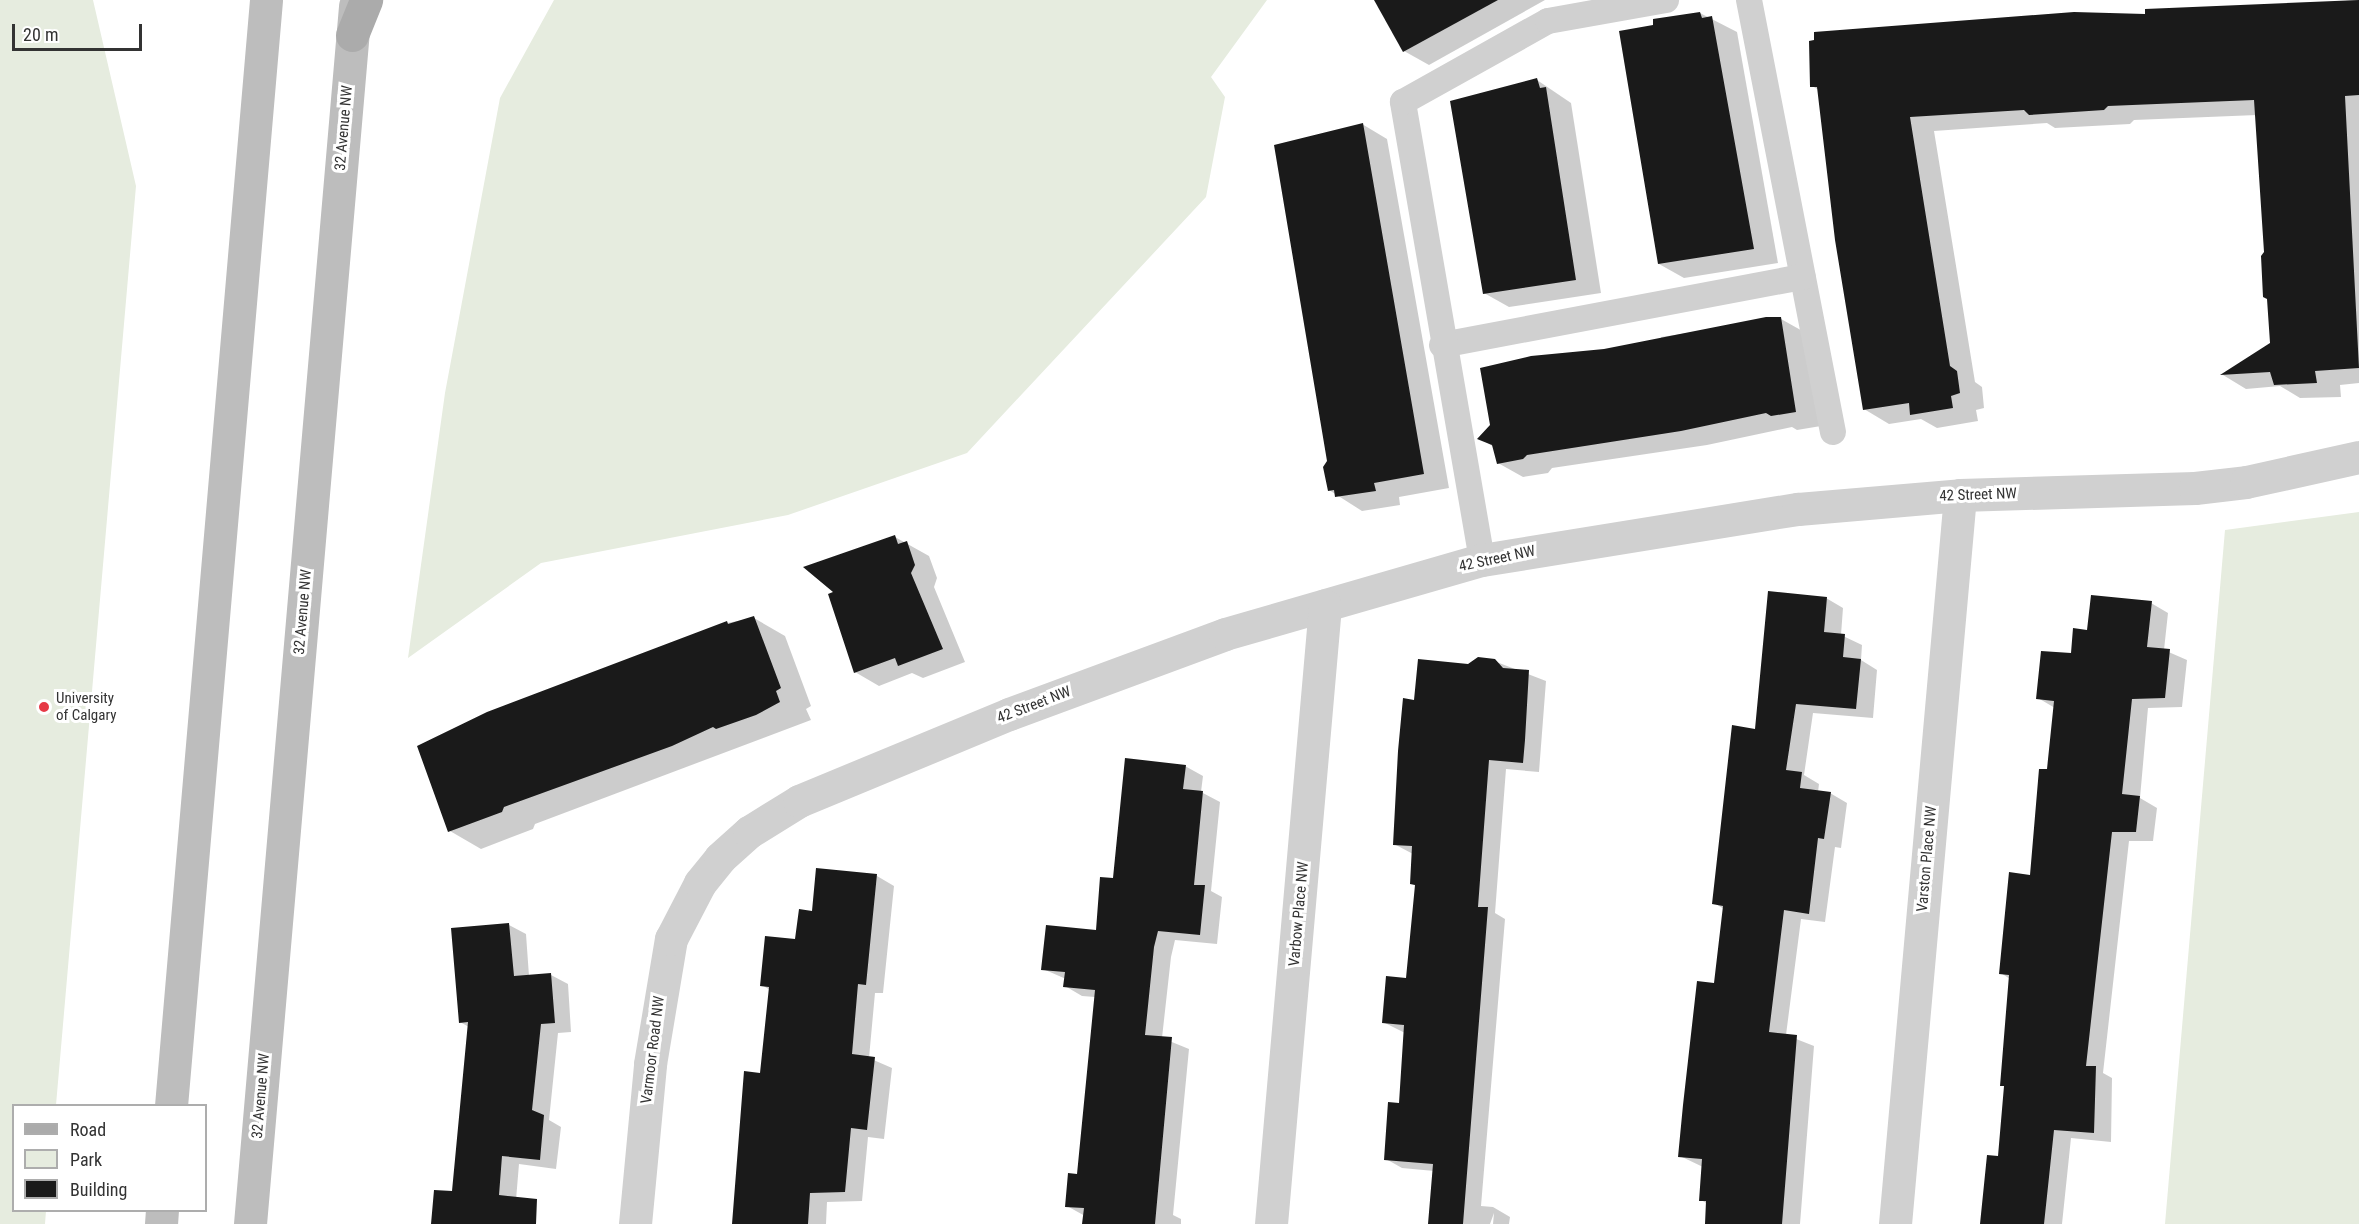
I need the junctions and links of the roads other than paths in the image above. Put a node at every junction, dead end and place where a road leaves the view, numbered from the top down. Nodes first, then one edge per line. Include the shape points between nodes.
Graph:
1 (266, 0) edge
2 (355, 0) edge
3 (366, 0) edge
4 (1666, 0) edge
5 (1749, 0) edge
6 (352, 35) junction
7 (1803, 277) junction
8 (1442, 345) junction
9 (1833, 432) dead end
10 (2359, 457) edge
11 (1960, 495) junction
12 (1482, 560) junction
13 (1325, 605) junction
14 (700, 883) joint
15 (171, 1104) edge
16 (250, 1224) edge
17 (636, 1224) edge
18 (1271, 1224) edge
19 (1895, 1224) edge

1 - 15 main road
2 - 6 main road, 32 Avenue NW
3 - 6 main road
4 - 8 lane via 1548,21 1403,102
5 - 7 lane
6 - 16 main road, 32 Avenue NW
7 - 8 lane
7 - 9 lane
8 - 12 lane
10 - 11 street, 42 Street NW via 2246,482 2195,488
11 - 12 street, 42 Street NW via 1798,508
11 - 19 street, Varston Place NW
12 - 13 street, 42 Street NW
13 - 14 street, 42 Street NW via 1225,634 1042,702 799,801 749,832
13 - 18 street, Varbow Place NW
14 - 17 street, Varmoor Road NW via 671,939 662,982

